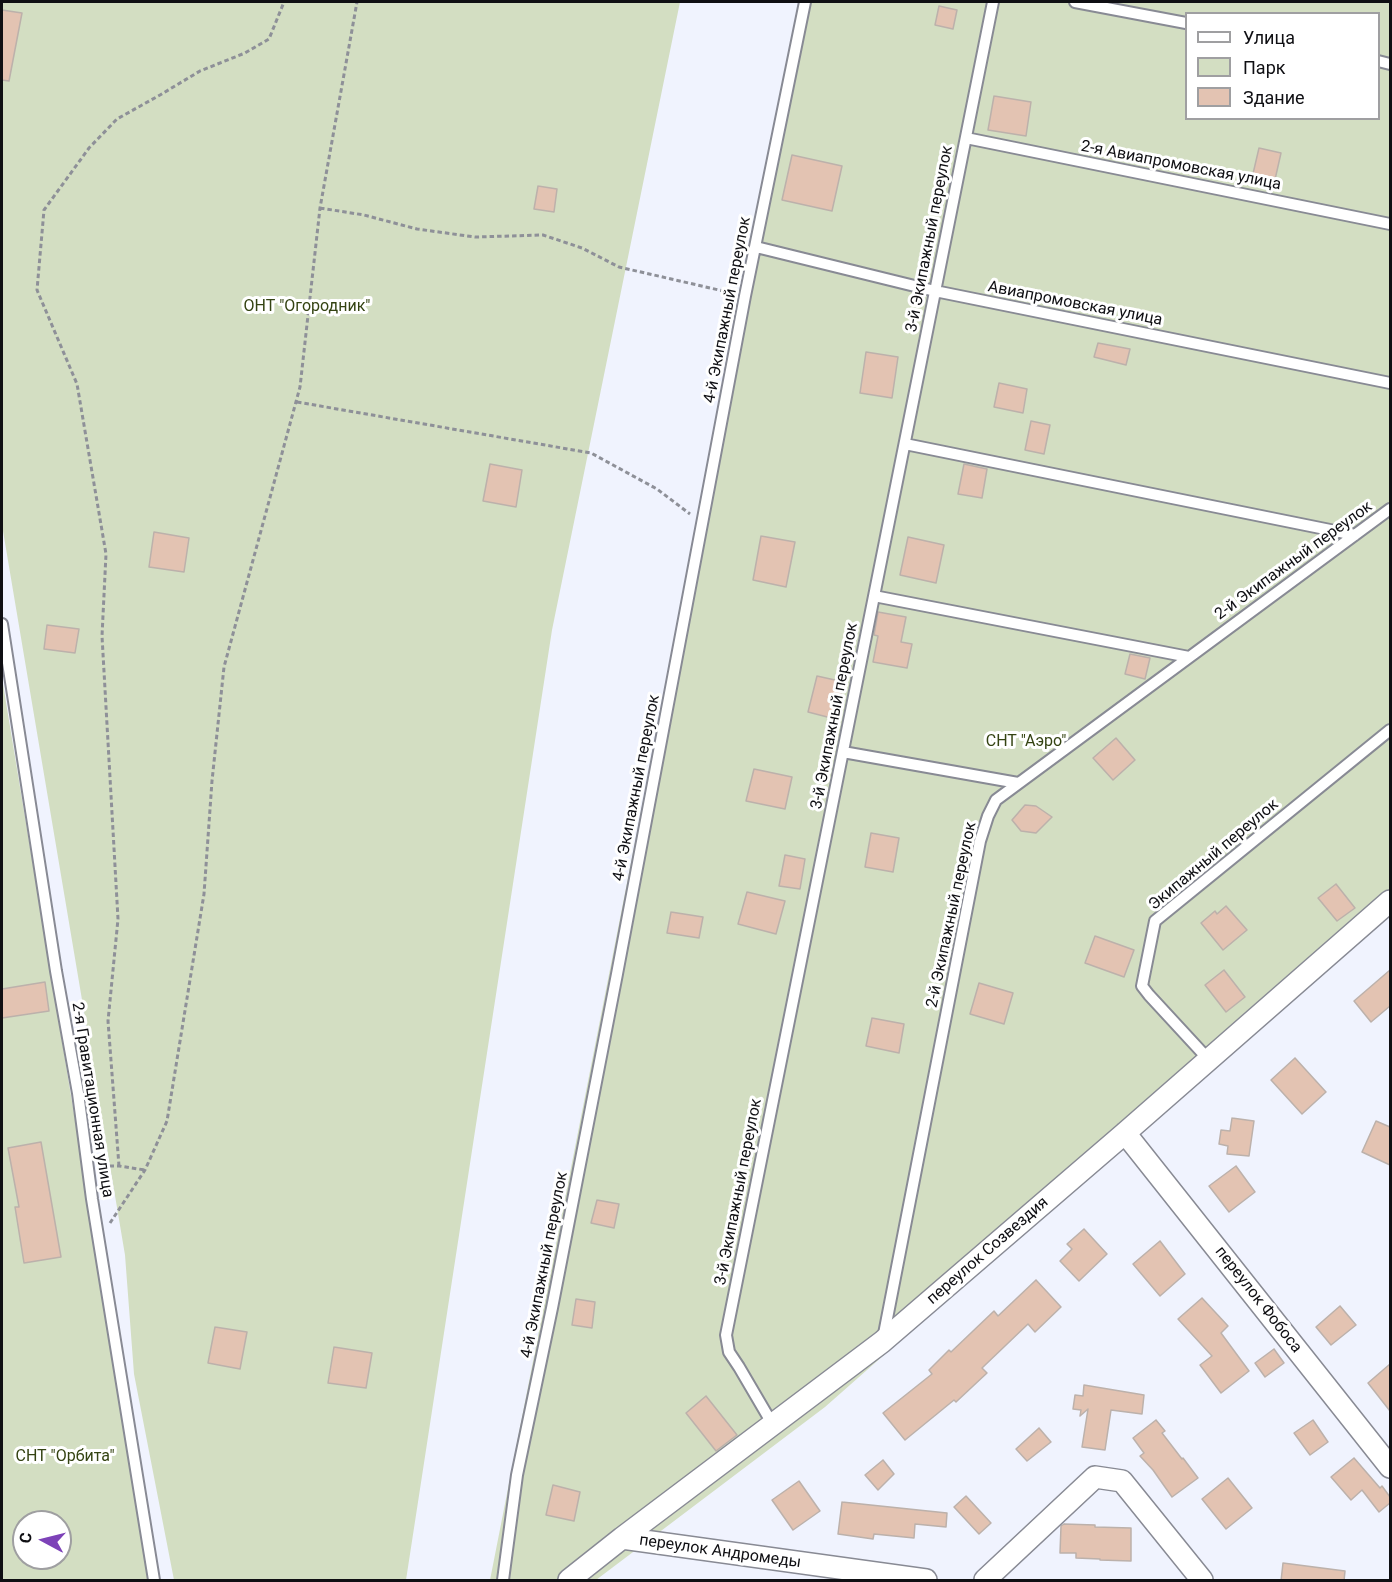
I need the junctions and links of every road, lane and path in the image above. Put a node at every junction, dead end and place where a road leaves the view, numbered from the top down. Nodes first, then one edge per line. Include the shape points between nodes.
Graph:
1 (285, 2) edge
2 (357, 2) edge
3 (805, 2) edge
4 (993, 2) edge
5 (1075, 2) edge
6 (1185, 24) edge
7 (966, 138) junction
8 (320, 208) junction
9 (1390, 224) edge
10 (756, 247) junction
11 (935, 291) junction
12 (745, 297) junction
13 (1390, 383) edge
14 (297, 402) junction
15 (905, 444) junction
16 (1390, 509) edge
17 (702, 523) junction
18 (1355, 535) junction
19 (874, 596) junction
20 (2, 624) edge
21 (1189, 657) junction
22 (1390, 730) edge
23 (843, 752) junction
24 (1018, 783) junction
25 (1390, 901) edge
26 (1209, 1060) junction
27 (1125, 1132) junction
28 (88, 1166) junction
29 (118, 1166) junction
30 (145, 1170) junction
31 (99, 1240) junction
32 (882, 1342) junction
33 (773, 1425) junction
34 (1390, 1467) edge
35 (622, 1538) junction
36 (154, 1581) edge
37 (503, 1581) edge
38 (569, 1581) edge
39 (926, 1581) edge
40 (985, 1581) edge
41 (1202, 1581) edge

1 - 29 path via 269,39 200,71 117,119 89,148 44,210 38,290 77,384 106,554 102,636 118,920 108,1021
2 - 8 path
3 - 10 lane, 4-й Экипажный переулок
4 - 7 lane, 3-й Экипажный переулок
5 - 6 lane
7 - 9 lane, 2-я Авиапромовская улица
7 - 11 lane, 3-й Экипажный переулок
8 - 12 path via 475,237 543,236 582,248 619,267
8 - 14 path
10 - 11 lane, Авиапромовская улица
10 - 12 lane, 4-й Экипажный переулок
11 - 13 lane, Авиапромовская улица
11 - 15 lane, 3-й Экипажный переулок
12 - 17 lane, 4-й Экипажный переулок
14 - 17 path via 591,453 657,489
14 - 30 path via 224,667 204,894 167,1121
15 - 18 lane
15 - 19 lane, 3-й Экипажный переулок
16 - 18 lane, 2-й Экипажный переулок
17 - 37 lane, 4-й Экипажный переулок via 517,1475
18 - 21 lane, 2-й Экипажный переулок
19 - 21 lane
19 - 23 lane, 3-й Экипажный переулок
20 - 28 lane, 2-я Гравитационная улица
21 - 24 lane, 2-й Экипажный переулок
22 - 26 lane, Экипажный переулок via 1155,921 1142,986
23 - 24 lane
23 - 33 lane, 3-й Экипажный переулок via 726,1335 729,1352
24 - 32 lane, 2-й Экипажный переулок via 996,800 980,841
25 - 26 street, переулок Созвездия
26 - 27 street, переулок Созвездия
27 - 32 street, переулок Созвездия
27 - 34 street, переулок Фобоса
28 - 29 path
28 - 31 lane, 2-я Гравитационная улица
29 - 30 path
30 - 31 path
31 - 36 lane, 2-я Гравитационная улица
32 - 33 street, переулок Созвездия
33 - 35 street, переулок Созвездия
35 - 38 street, переулок Созвездия
35 - 39 street, переулок Андромеды
40 - 41 street via 1095,1478 1122,1481

